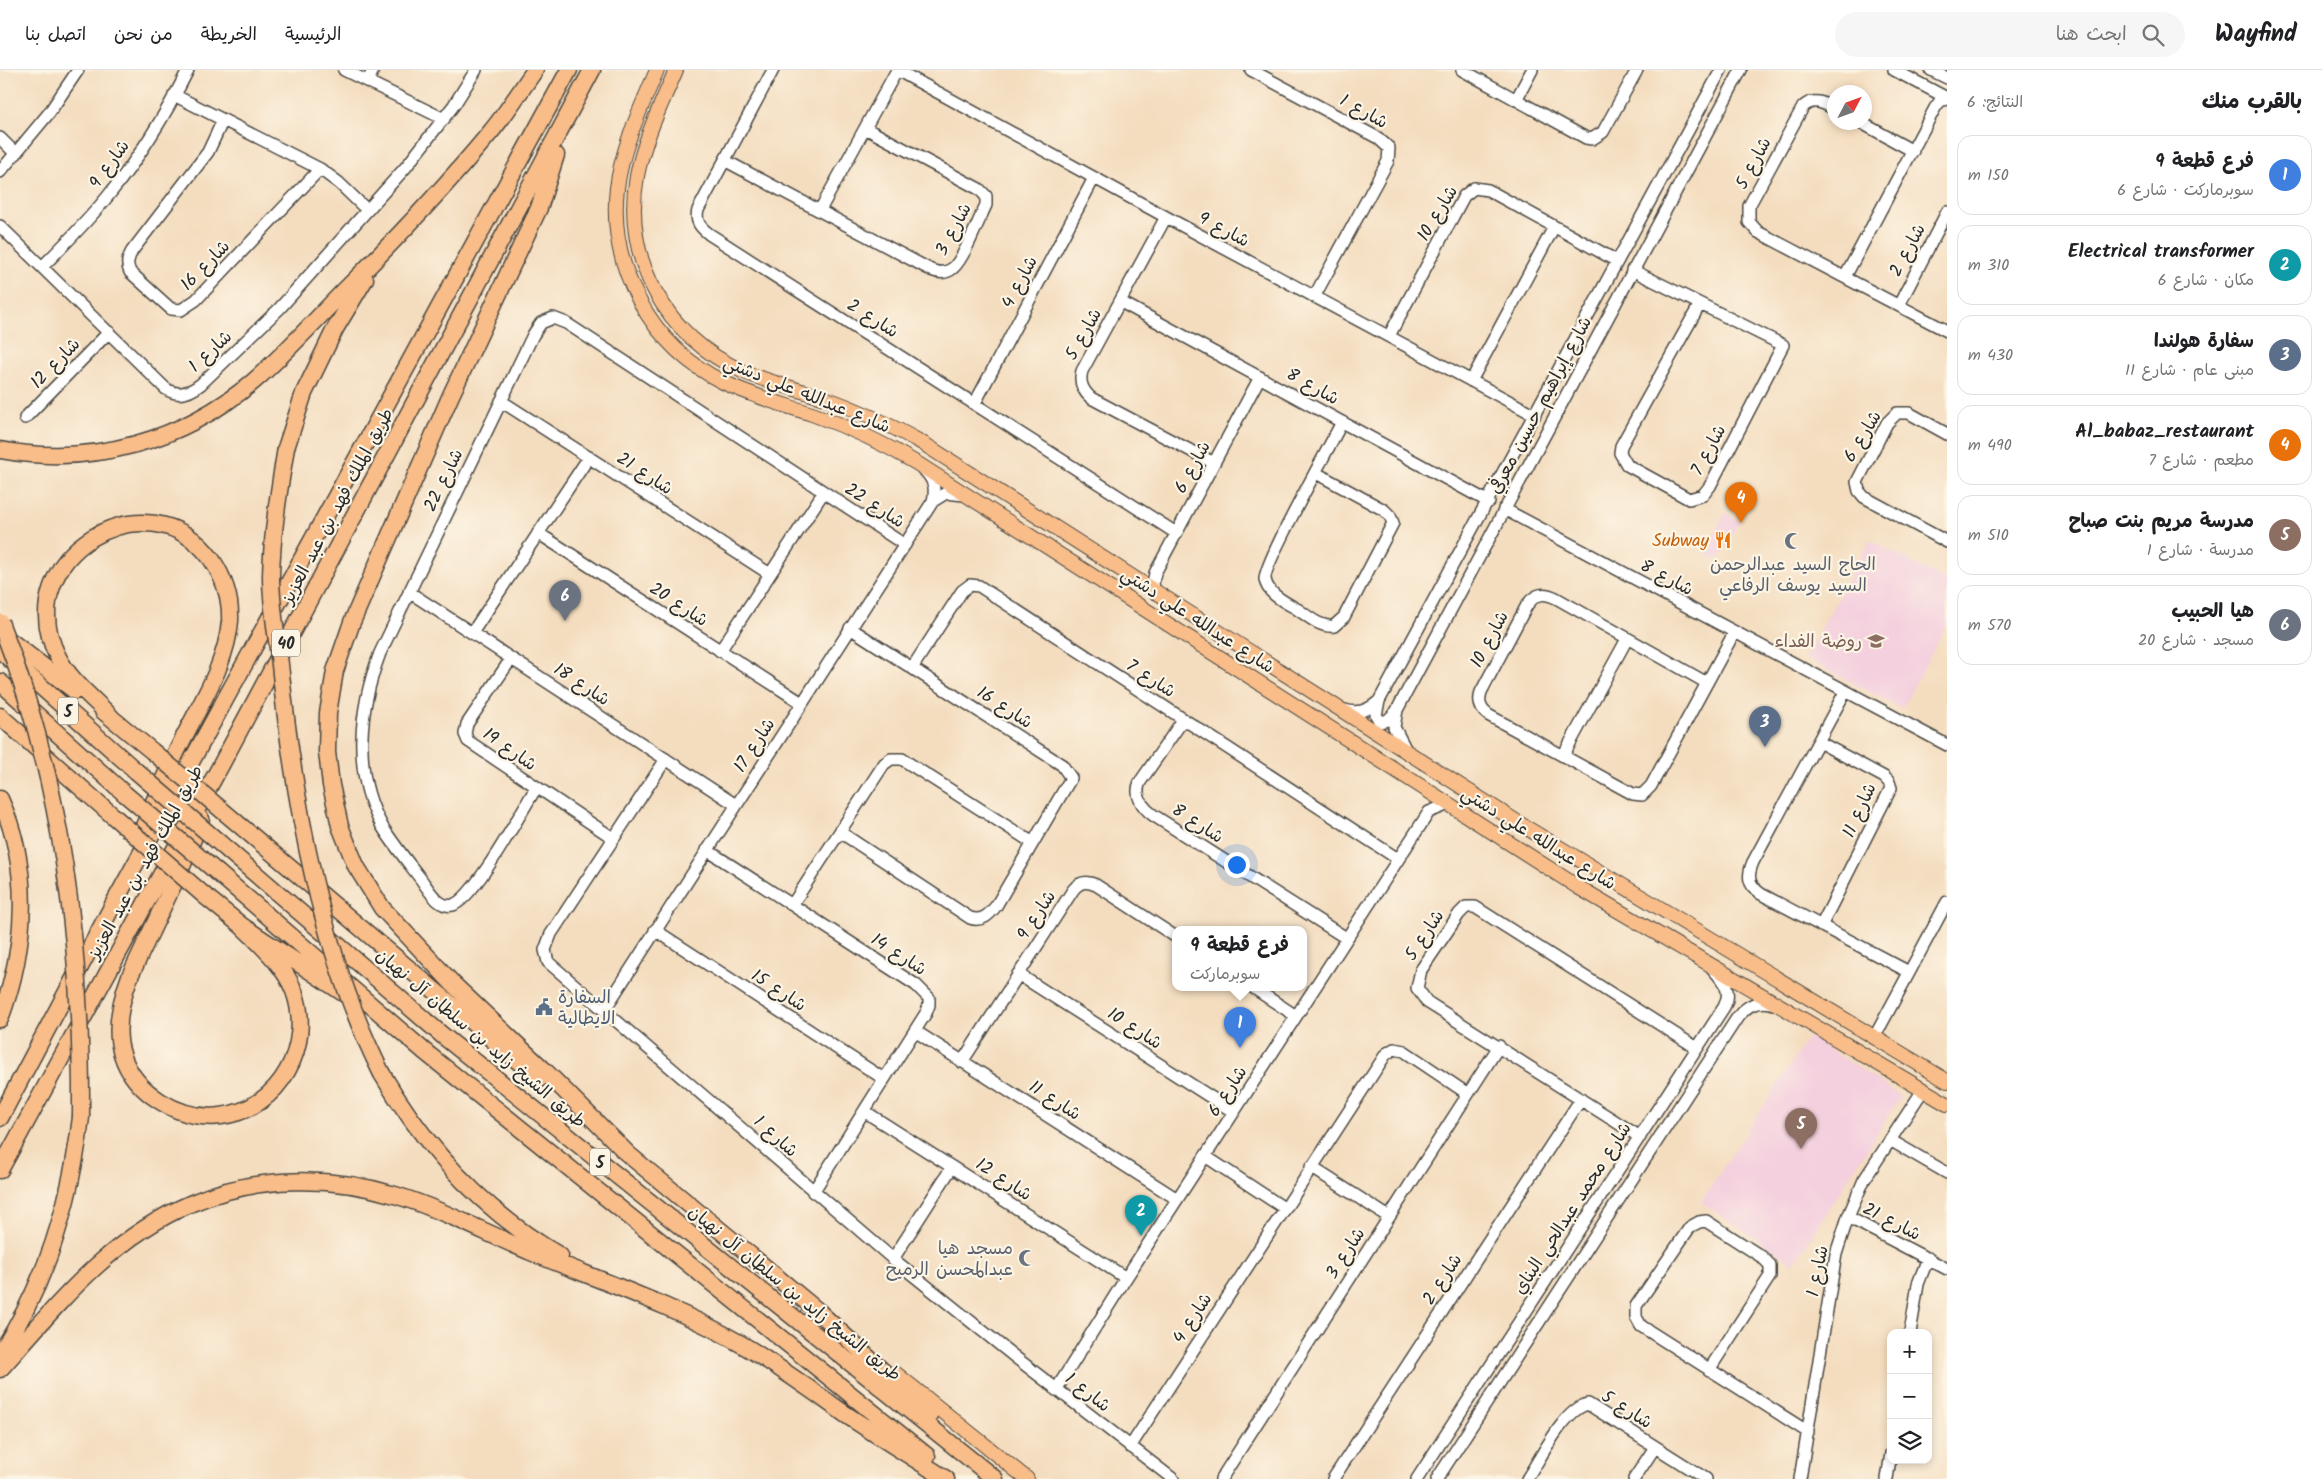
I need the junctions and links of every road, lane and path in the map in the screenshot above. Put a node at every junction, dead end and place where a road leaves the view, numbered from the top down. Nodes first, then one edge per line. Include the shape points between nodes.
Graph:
1 (78, 70) edge
2 (188, 70) edge
3 (344, 70) edge
4 (373, 70) edge
5 (476, 70) edge
6 (536, 70) edge
7 (568, 70) edge
8 (592, 70) edge
9 (657, 70) edge
10 (665, 70) edge
11 (676, 70) edge
12 (773, 70) edge
13 (897, 70) edge
14 (1252, 70) edge
15 (1462, 70) edge
16 (1532, 70) edge
17 (1637, 70) edge
18 (1721, 70) edge
19 (1741, 70) edge
20 (1894, 70) edge
21 (1931, 70) edge
22 (1947, 78) edge
23 (368, 82) junction
24 (1931, 90) junction
25 (174, 95) junction
26 (1947, 99) edge
27 (1516, 100) junction
28 (662, 101) junction
29 (1827, 106) edge
30 (1935, 108) junction
31 (1700, 109) junction
32 (570, 114) junction
33 (444, 119) junction
34 (223, 120) junction
35 (865, 128) junction
36 (1872, 129) edge
37 (0, 138) edge
38 (1913, 152) junction
39 (1696, 153) junction
40 (16, 154) junction
41 (726, 161) junction
42 (320, 169) junction
43 (0, 172) edge
44 (1094, 178) junction
45 (367, 210) junction
46 (820, 210) junction
47 (1947, 212) edge
48 (1166, 217) junction
49 (0, 226) edge
50 (1554, 227) junction
51 (402, 233) junction
52 (1617, 261) junction
53 (42, 266) junction
54 (1632, 270) junction
55 (1846, 277) junction
56 (1314, 297) junction
57 (1121, 302) junction
58 (1700, 304) junction
59 (1898, 305) junction
60 (1947, 331) edge
61 (109, 332) junction
62 (1388, 336) junction
63 (1260, 377) junction
64 (1471, 381) junction
65 (501, 401) junction
66 (974, 403) junction
67 (1535, 415) junction
68 (26, 418) dead end
69 (1342, 422) junction
70 (836, 423) junction
71 (1947, 434) edge
72 (909, 435) junction
73 (0, 450) edge
74 (589, 457) junction
75 (1214, 463) junction
76 (918, 464) junction
77 (1316, 473) junction
78 (823, 493) junction
79 (971, 497) junction
80 (933, 501) junction
81 (1489, 502) junction
82 (1504, 509) junction
83 (538, 533) junction
84 (1176, 533) junction
85 (1947, 542) edge
86 (905, 545) junction
87 (1155, 573) junction
88 (770, 574) junction
89 (1136, 581) junction
90 (409, 592) junction
91 (1155, 593) junction
92 (0, 622) edge
93 (850, 628) junction
94 (0, 633) edge
95 (472, 633) junction
96 (1734, 633) junction
97 (1627, 639) junction
98 (0, 650) edge
99 (720, 651) junction
100 (511, 658) junction
101 (912, 668) junction
102 (0, 682) edge
103 (1706, 683) junction
104 (1845, 692) junction
105 (1379, 701) junction
106 (802, 703) junction
107 (1331, 704) junction
108 (1397, 710) junction
109 (0, 716) edge
110 (111, 717) junction
111 (1183, 720) junction
112 (1819, 742) junction
113 (1947, 745) edge
114 (1563, 756) junction
115 (1412, 757) junction
116 (666, 759) junction
117 (221, 765) junction
118 (536, 788) junction
119 (1428, 790) junction
120 (0, 799) edge
121 (1449, 804) junction
122 (736, 805) junction
123 (1429, 812) junction
124 (840, 832) junction
125 (613, 838) junction
126 (1544, 839) junction
127 (1033, 843) junction
128 (707, 850) junction
129 (1398, 859) junction
130 (1552, 870) junction
131 (1645, 901) junction
132 (1947, 902) edge
133 (114, 903) junction
134 (792, 905) junction
135 (242, 926) junction
136 (1822, 926) junction
137 (655, 930) junction
138 (1172, 934) edge
139 (1346, 938) junction
140 (1701, 959) junction
141 (1909, 972) junction
142 (1018, 974) junction
143 (1258, 991) edge
144 (1783, 1008) junction
145 (605, 1009) junction
146 (1720, 1014) junction
147 (1296, 1016) junction
148 (0, 1019) edge
149 (915, 1031) junction
150 (1874, 1038) junction
151 (1499, 1046) junction
152 (1697, 1048) junction
153 (424, 1051) junction
154 (962, 1062) junction
155 (884, 1079) junction
156 (1947, 1081) edge
157 (1923, 1090) junction
158 (1468, 1094) junction
159 (1581, 1098) junction
160 (1947, 1104) edge
161 (864, 1111) junction
162 (1234, 1112) junction
163 (1676, 1112) junction
164 (0, 1118) edge
165 (1640, 1136) junction
166 (1890, 1140) junction
167 (630, 1156) junction
168 (1205, 1156) junction
169 (1311, 1166) junction
170 (952, 1167) junction
171 (0, 1170) edge
172 (1947, 1173) edge
173 (813, 1192) junction
174 (1177, 1200) junction
175 (1284, 1208) junction
176 (1389, 1217) junction
177 (1848, 1217) junction
178 (1928, 1258) junction
179 (893, 1259) junction
180 (1559, 1260) junction
181 (1947, 1269) edge
182 (1126, 1278) junction
183 (624, 1290) junction
184 (819, 1312) junction
185 (1911, 1329) edge
186 (0, 1354) edge
187 (1515, 1358) junction
188 (1493, 1362) junction
189 (0, 1369) edge
190 (1709, 1370) junction
191 (1056, 1390) junction
192 (1467, 1432) junction
193 (1808, 1432) junction
194 (1655, 1446) junction
195 (1130, 1447) junction
196 (1889, 1464) edge
197 (977, 1466) junction
198 (946, 1479) edge
199 (955, 1479) edge
200 (994, 1479) edge
201 (1027, 1479) edge
202 (1172, 1479) edge
203 (1221, 1479) edge
204 (1333, 1479) edge
205 (1417, 1479) edge
206 (1437, 1479) edge
207 (1527, 1479) edge
208 (1634, 1479) edge
209 (1706, 1479) edge
210 (1800, 1479) edge
211 (1887, 1479) edge

1 - 40 street
2 - 25 street, شارع 9
3 - 23 street
4 - 23 street
5 - 33 street
6 - 51 highway via 490,133
7 - 133 highway, طريق الملك فهد بن عبد العزيز / 40
8 - 32 highway, طريق الملك فهد بن عبد العزيز / 40
9 - 70 main road, شارع عبدالله علي دشتي via 626,148 617,188 619,240 638,300 666,339 707,374 758,397
10 - 28 main road via 654,97
11 - 28 main road, شارع عبدالله علي دشتي
12 - 41 street, شارع 2
13 - 35 street
13 - 44 street, شارع 9
14 - 56 street, شارع 1 via 1378,138 1389,148 1388,161
15 - 27 street
16 - 27 street
17 - 27 street via 1603,132 1592,139
18 - 31 street, شارع إبراهيم حسين معرفي
19 - 39 street, شارع إبراهيم حسين معرفي
20 - 24 street
21 - 22 street
23 - 33 street
24 - 26 street
24 - 30 street
25 - 34 street
25 - 53 street, شارع 9 via 121,180
26 - 30 street via 1940,101
28 - 72 main road, شارع عبدالله علي دشتي via 640,164 634,213 642,261 652,287 667,311 702,348 730,365 846,406
29 - 55 street, شارع 5 via 1817,101 1804,107 1749,206 1748,214 1751,225 1758,232
30 - 38 street
31 - 39 street via 1706,106 1710,112 1698,138
31 - 52 street, شارع إبراهيم حسين معرفي
32 - 117 highway, طريق الملك فهد بن عبد العزيز / 40
32 - 167 highway via 539,208 451,395 352,622 335,671 328,713 327,752 340,826 356,866 382,908 454,985
33 - 45 street, شارع 1
34 - 42 street
34 - 42 street, شارع 16 via 208,152 128,259 130,272 171,309 182,310 196,300
35 - 46 street
35 - 46 street, شارع 3 via 979,189 986,196 986,205 960,259 948,272 936,273
36 - 38 street
37 - 40 street
38 - 55 street
39 - 54 street, شارع إبراهيم حسين معرفي
40 - 43 street
41 - 46 street, شارع 3
41 - 66 street, شارع 2 via 698,210 697,221 702,229
42 - 45 street via 340,183
44 - 48 street, شارع 9
44 - 66 street, شارع 4
45 - 61 street, شارع 1 via 279,309 191,390 176,394 166,389
47 - 59 street, شارع 2
48 - 56 street, شارع 9
48 - 57 street, شارع 5
49 - 53 street, شارع 1
50 - 52 street, شارع 10
50 - 62 street, شارع 10 via 1488,190 1471,189 1464,196
50 - 64 street
51 - 73 highway via 256,379 202,417 144,442 104,452 53,455
51 - 183 highway, bridge via 366,277 335,330 304,393 286,448 271,577 299,813 321,907 362,1035 403,1110 462,1182 544,1245
52 - 67 street, شارع إبراهيم حسين معرفي
53 - 61 street, شارع 1
54 - 58 street, شارع 7
54 - 82 street, شارع إبراهيم حسين معرفي
55 - 59 street, شارع 5
56 - 62 street, شارع 9
57 - 63 street, شارع 8
57 - 75 street, شارع 5 via 1082,371 1080,382 1083,390 1091,398
58 - 58 street, شارع 7 via 1620,453 1627,465 1689,499 1703,495 1710,486 1783,344
59 - 60 street, شارع 5
61 - 68 street, شارع 12
62 - 64 street, شارع 9
63 - 69 street, شارع 8
63 - 75 street, شارع 6
64 - 67 street, شارع 9
65 - 74 street, شارع 21
65 - 78 street, شارع 22 via 537,328 546,320 558,319
65 - 90 street, شارع 22
66 - 84 street, شارع 2
67 - 81 street, شارع إبراهيم حسين معرفي
69 - 77 street
69 - 81 street, شارع 8
70 - 72 main road via 832,415 839,411 892,433
70 - 76 main road, شارع عبدالله علي دشتي
71 - 85 street, شارع 6 via 1909,413 1897,413 1887,423 1857,482 1864,497
72 - 89 main road, شارع عبدالله علي دشتي
74 - 83 street
74 - 88 street, شارع 21
75 - 84 street, شارع 6
76 - 79 main road, شارع عبدالله علي دشتي
76 - 80 street via 934,483
77 - 77 street via 1384,510 1393,523 1344,616 1334,626 1320,624 1276,596 1264,578 1267,566
78 - 86 street, شارع 22
78 - 88 street
79 - 80 street via 950,493
79 - 119 main road, شارع عبدالله علي دشتي
80 - 86 street, شارع 17
81 - 105 street, شارع إبراهيم حسين معرفي
82 - 96 street, شارع 8
82 - 108 street, شارع إبراهيم حسين معرفي
83 - 95 street
83 - 99 street, شارع 20
84 - 87 street, شارع 6
86 - 93 street, شارع 17
87 - 89 street
87 - 91 street, شارع 6
88 - 99 street
89 - 91 main road, شارع عبدالله علي دشتي
90 - 95 street, شارع 18
90 - 118 street, شارع 22 via 380,653 369,686 363,719 362,764 381,824 439,902 454,905 468,894
91 - 107 main road, شارع عبدالله علي دشتي
92 - 186 highway, bridge via 42,752 67,872 80,995 82,1117 62,1220 33,1297
93 - 101 street, شارع 16
93 - 106 street, شارع 17
94 - 110 highway
95 - 100 street, شارع 18
96 - 103 street, شارع 10
96 - 104 street, شارع 8
97 - 103 street, شارع 10
97 - 114 street
97 - 114 street, شارع 10 via 1551,595 1537,595 1527,605 1481,692 1479,702 1488,715
98 - 197 highway, طريق الشيخ زايد بن سلطان آل نهيان / 5, bridge via 442,1035
99 - 106 street, شارع 20
100 - 116 street, شارع 18
100 - 118 street, شارع 19 via 469,720 465,734 470,744
101 - 111 street, شارع 7 via 959,595 967,586 976,585
101 - 127 street, شارع 16 via 1068,771 1069,784
102 - 153 highway, 5, bridge
103 - 114 street, شارع 10 via 1644,794 1633,794
104 - 112 street
104 - 113 street, شارع 8
105 - 107 street via 1365,711 1355,712
105 - 108 street via 1376,715 1380,722 1388,720
106 - 122 street, شارع 17
107 - 115 main road, شارع عبدالله علي دشتي
108 - 115 street, شارع إبراهيم حسين معرفي via 1395,732
109 - 135 highway, bridge
110 - 133 highway via 70,674 55,651 48,623 52,585 67,558 93,536 131,524 162,526 191,540 213,562 223,580 228,600 229,630 218,666 162,783
110 - 167 highway, bridge
111 - 129 street, شارع 7
111 - 139 street, شارع 8 via 1139,785 1142,805
112 - 136 street, شارع 11 via 1884,777 1892,788
112 - 136 street via 1753,862 1749,876 1755,890
115 - 126 main road, شارع عبدالله علي دشتي
116 - 122 street, شارع 18
116 - 125 street, شارع 1
117 - 135 highway via 183,864 124,990 119,1021 122,1053 135,1078 168,1106 196,1115 233,1114 266,1097 283,1079 294,1058 300,1035 300,1012 294,990 277,963
117 - 171 highway, طريق الملك فهد بن عبد العزيز / 40
118 - 125 street, شارع 19
119 - 121 main road, شارع عبدالله علي دشتي
119 - 123 street
120 - 148 highway via 16,848 22,920 19,956
121 - 123 street
121 - 126 main road via 1478,814 1532,846
121 - 130 main road, شارع عبدالله علي دشتي
122 - 128 street, شارع 17
123 - 129 street, شارع 6
124 - 127 street via 886,762 898,757
124 - 127 street, شارع 16 via 976,920 985,918 993,910
124 - 134 street
125 - 145 street, شارع 1 via 551,934 545,950 552,966
126 - 131 main road, شارع عبدالله علي دشتي
128 - 134 street, شارع 14
128 - 137 street, شارع 17
129 - 139 street, شارع 6
130 - 131 main road via 1547,861 1556,854 1617,894
130 - 140 main road, شارع عبدالله علي دشتي
131 - 150 main road, شارع عبدالله علي دشتي
132 - 141 street
133 - 164 highway, طريق الملك فهد بن عبد العزيز / 40
134 - 149 street, شارع 14 via 924,991 929,1005
135 - 153 highway via 366,1008
136 - 141 street
137 - 145 street, شارع 17
137 - 155 street, شارع 15
138 - 142 street, شارع 9 via 1096,885 1083,882 1075,888
139 - 147 street, شارع 6
140 - 144 main road, شارع عبدالله علي دشتي
140 - 146 street, شارع محمد عبدالحي البناي via 1728,990 1728,999
141 - 150 street
142 - 154 street, شارع 9
142 - 162 street, شارع 10
143 - 147 street
144 - 157 main road, شارع عبدالله علي دشتي
144 - 163 street, شارع محمد عبدالحي البناي via 1759,1002 1744,1010
145 - 173 street, شارع 1
146 - 152 street, شارع محمد عبدالحي البناي
146 - 163 street via 1727,1013 1730,1017 1686,1088
147 - 162 street, شارع 6
149 - 154 street, شارع 11
149 - 155 street, شارع 14
150 - 156 main road, شارع عبدالله علي دشتي
151 - 152 street, شارع 5 via 1428,1002 1417,988 1421,970 1466,907 1484,911
151 - 158 street, شارع 3
151 - 159 street, شارع 5
152 - 165 street, شارع محمد عبدالحي البناي
153 - 199 highway, 5
154 - 174 street, شارع 11
155 - 161 street, شارع 14
157 - 160 main road, شارع عبدالله علي دشتي
157 - 166 street, شارع 1
158 - 169 street, شارع 4 via 1408,1053 1390,1050
158 - 176 street, شارع 3
159 - 165 street, شارع 5
159 - 204 street, شارع 2
161 - 170 street, شارع 12
161 - 173 street, شارع 14
162 - 168 street, شارع 6
163 - 187 street, شارع محمد عبدالحي البناي
165 - 180 street, شارع محمد عبدالحي البناي
166 - 172 street
166 - 177 street, شارع 1 via 1864,1180
167 - 184 highway
168 - 174 street, شارع 6
168 - 175 street
169 - 175 street, شارع 4
169 - 176 street
170 - 179 street
170 - 182 street, شارع 12
173 - 179 street, شارع 1
174 - 182 street, شارع 6
175 - 195 street, شارع 4
176 - 203 street, شارع 3
177 - 178 street, شارع 21
177 - 193 street, شارع 1 via 1836,1254
178 - 181 street, شارع 21
178 - 185 street via 1918,1284
179 - 191 street, شارع 1
180 - 187 street via 1548,1287 1508,1349
180 - 188 street, شارع محمد عبدالحي البناي
182 - 191 street, شارع 6
183 - 189 highway via 398,1195 332,1182 280,1181 209,1197 168,1214 145,1228 100,1261
183 - 198 highway via 706,1325 741,1344
184 - 197 highway via 957,1440
184 - 201 main road
187 - 192 street, شارع محمد عبدالحي البناي
188 - 192 street via 1497,1370 1472,1413
188 - 205 street, شارع محمد عبدالحي البناي
190 - 190 street via 1641,1326 1636,1317 1636,1306 1690,1227 1706,1221 1762,1256 1770,1265 1770,1276
190 - 193 street
191 - 195 street, شارع 1
192 - 206 street, شارع محمد عبدالحي البناي
193 - 210 street, شارع 1
194 - 207 street, شارع 5 via 1588,1404 1579,1406 1569,1414
194 - 208 street
194 - 209 street, شارع 5
195 - 202 street, شارع 1
196 - 211 street
197 - 200 highway, طريق الشيخ زايد بن سلطان آل نهيان / 5

